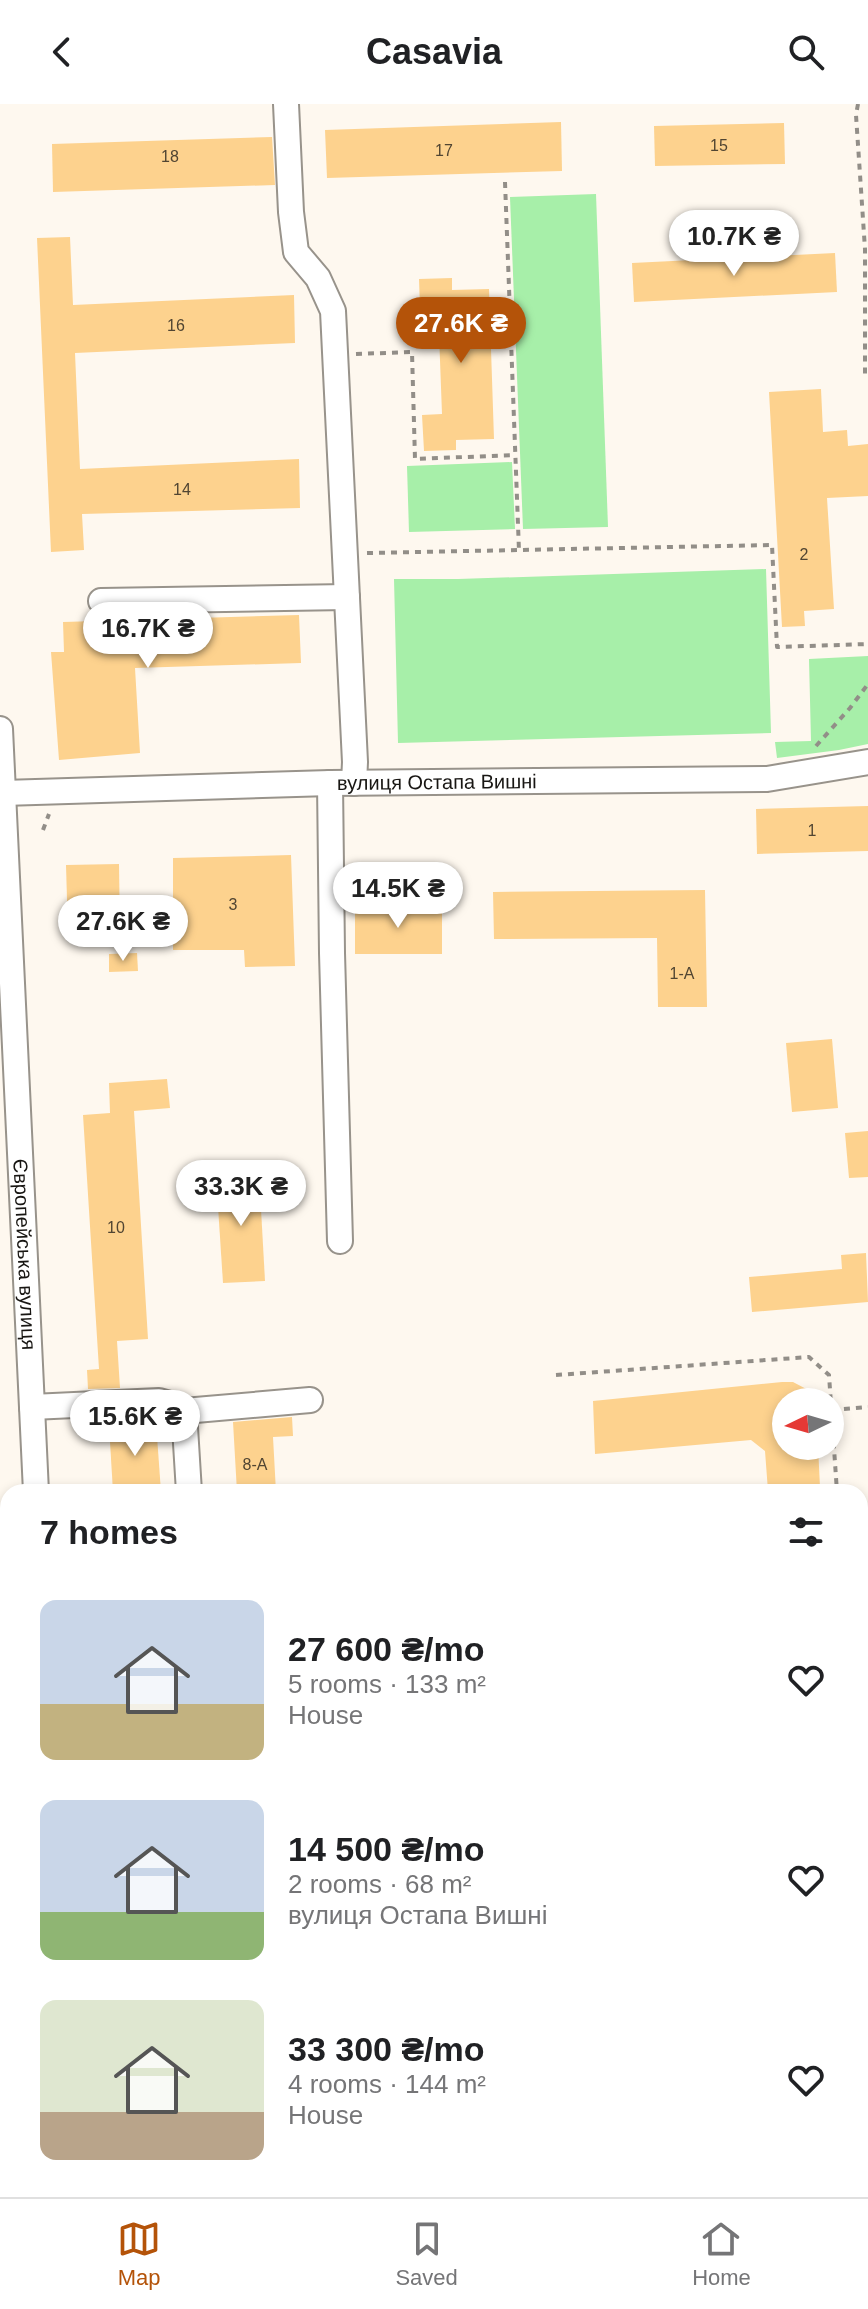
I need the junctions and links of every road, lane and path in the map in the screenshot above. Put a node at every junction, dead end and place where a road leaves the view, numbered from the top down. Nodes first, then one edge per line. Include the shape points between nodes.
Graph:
1 (286, 104) edge
2 (858, 104) edge
3 (505, 182) dead end
4 (350, 354) dead end
5 (868, 376) edge
6 (515, 455) junction
7 (519, 551) junction
8 (345, 553) junction
9 (347, 597) junction
10 (101, 601) dead end
11 (868, 645) edge
12 (868, 684) edge
13 (0, 729) edge
14 (814, 748) dead end
15 (868, 762) edge
16 (342, 783) junction
17 (3, 793) junction
18 (6, 1029) edge
19 (340, 1241) dead end
20 (556, 1375) dead end
21 (830, 1388) edge
22 (310, 1400) dead end
23 (32, 1407) junction
24 (868, 1409) edge
25 (844, 1410) edge
26 (184, 1411) junction
27 (835, 1460) edge
28 (36, 1484) edge
29 (189, 1484) edge
30 (837, 1484) edge

1 - 8 street via 296,252 318,278 333,311
2 - 5 path
3 - 6 path
4 - 6 path via 412,352 415,459
6 - 7 path
7 - 8 path
7 - 11 path via 772,545 777,647
8 - 9 street
9 - 10 street
9 - 16 street via 355,762
12 - 14 path
13 - 17 street, Європейська вулиця
15 - 16 street, вулиця Остапа Вишні via 767,779
16 - 17 street, вулиця Остапа Вишні
16 - 19 street via 332,953
17 - 18 street, Європейська вулиця
18 - 23 street, Європейська вулиця
20 - 21 path via 809,1357 829,1375
22 - 26 street
23 - 26 street via 159,1401
23 - 28 street, Європейська вулиця
24 - 25 path
26 - 29 street
27 - 30 path

